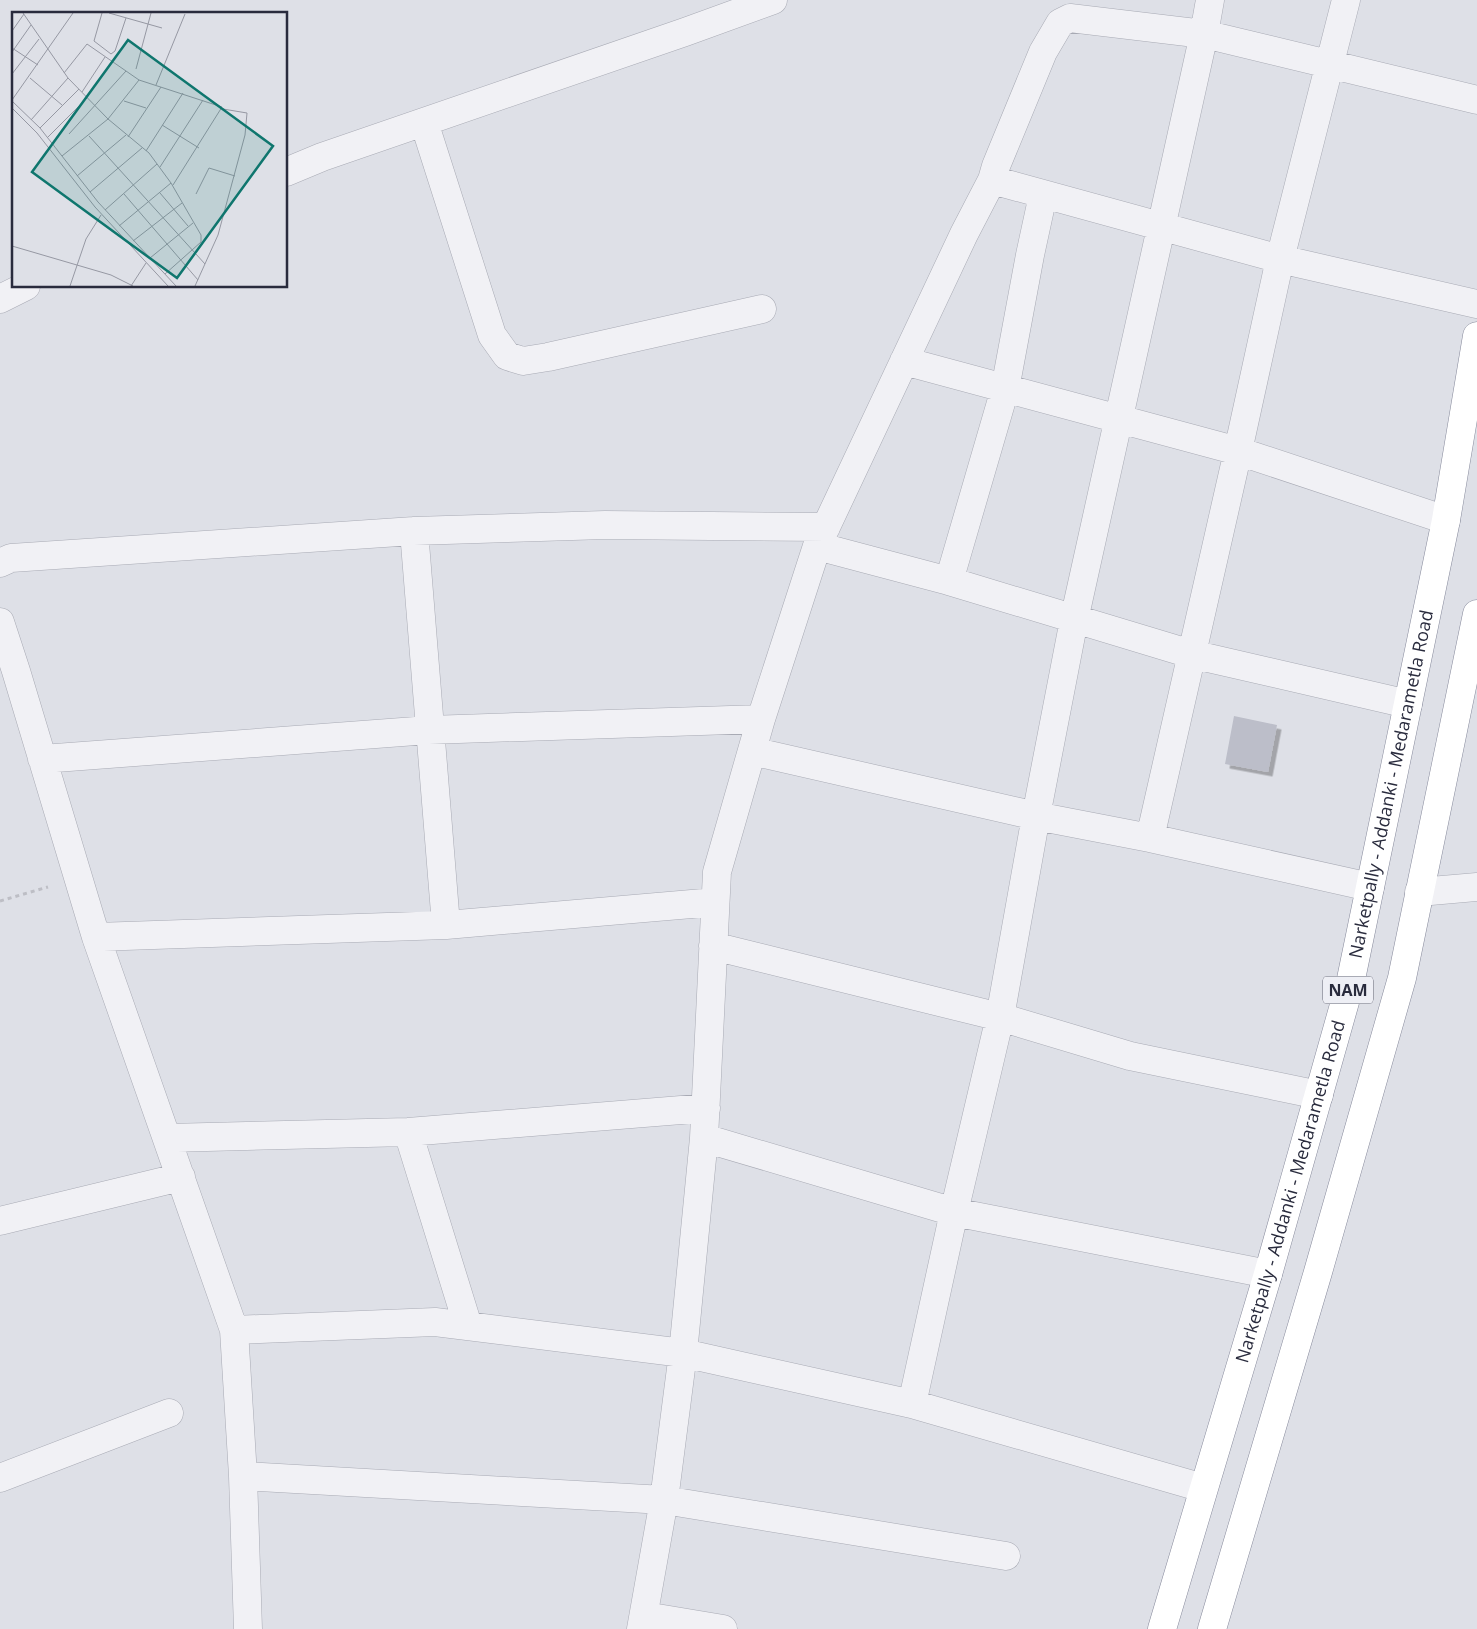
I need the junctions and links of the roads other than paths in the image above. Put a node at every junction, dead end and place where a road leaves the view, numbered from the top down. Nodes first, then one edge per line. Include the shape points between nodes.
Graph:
1 (773, 0) edge
2 (1210, 0) edge
3 (1346, 0) edge
4 (1204, 34) junction
5 (1329, 64) junction
6 (1477, 100) edge
7 (424, 122) junction
8 (288, 171) edge
9 (992, 180) junction
10 (1043, 195) junction
11 (1162, 226) junction
12 (1280, 259) junction
13 (22, 288) edge
14 (0, 300) edge
15 (1477, 304) edge
16 (762, 309) dead end
17 (1477, 336) edge
18 (904, 361) junction
19 (1005, 389) junction
20 (1120, 418) junction
21 (1238, 451) junction
22 (1446, 520) junction
23 (414, 531) junction
24 (821, 536) junction
25 (0, 563) edge
26 (949, 580) junction
27 (1477, 614) edge
28 (1074, 620) junction
29 (0, 622) edge
30 (1191, 654) junction
31 (1408, 704) junction
32 (761, 719) junction
33 (429, 730) junction
34 (752, 751) junction
35 (42, 758) junction
36 (1036, 816) junction
37 (1150, 838) junction
38 (1370, 887) junction
39 (1477, 887) edge
40 (1419, 892) junction
41 (715, 902) junction
42 (446, 925) junction
43 (96, 937) junction
44 (713, 946) junction
45 (1000, 1017) junction
46 (1319, 1095) junction
47 (706, 1108) junction
48 (408, 1132) junction
49 (168, 1138) junction
50 (704, 1138) junction
51 (181, 1177) junction
52 (954, 1212) junction
53 (0, 1221) edge
54 (1268, 1274) junction
55 (468, 1326) junction
56 (234, 1330) junction
57 (683, 1353) junction
58 (912, 1404) junction
59 (169, 1413) dead end
60 (243, 1476) junction
61 (0, 1478) edge
62 (1203, 1488) junction
63 (664, 1500) junction
64 (1006, 1556) dead end
65 (643, 1623) edge
66 (248, 1629) edge
67 (723, 1629) edge
68 (1162, 1629) edge
69 (1212, 1629) edge

1 - 7 street
2 - 4 street
3 - 5 street
4 - 5 street
4 - 9 street via 1070,18 1060,23 1043,52
4 - 11 street
5 - 6 street
5 - 12 street
7 - 8 street
7 - 16 street via 492,335 507,356 523,361 548,357
9 - 10 street
9 - 18 street
10 - 11 street
10 - 19 street
11 - 12 street
11 - 20 street
12 - 15 street
12 - 21 street
13 - 14 street
17 - 22 highway, Narketpally - Addanki - Medarametla Road / NAM
18 - 19 street
18 - 24 street
19 - 20 street
19 - 26 street
20 - 21 street
20 - 28 street
21 - 22 street
21 - 30 street
22 - 31 highway, Narketpally - Addanki - Medarametla Road / NAM
23 - 24 street via 605,525
23 - 25 street via 11,558
23 - 33 street
24 - 26 street
24 - 32 street
26 - 28 street
27 - 40 highway, NAM
28 - 30 street
28 - 36 street
29 - 35 street
30 - 31 street
30 - 37 street
31 - 38 highway, Narketpally - Addanki - Medarametla Road / NAM
32 - 33 street
32 - 34 street
33 - 35 street
33 - 42 street
34 - 36 street
34 - 41 street via 717,872
35 - 43 street
36 - 37 street
36 - 45 street
37 - 38 street
38 - 46 highway, Narketpally - Addanki - Medarametla Road / NAM via 1350,984
39 - 40 street
40 - 69 highway, NAM via 1399,988
41 - 42 street
41 - 44 street
42 - 43 street
43 - 49 street
44 - 45 street
44 - 47 street
45 - 46 street via 1130,1056
45 - 52 street
46 - 54 highway, Narketpally - Addanki - Medarametla Road / NAM
47 - 48 street
47 - 50 street
48 - 49 street
48 - 55 street
49 - 51 street
50 - 52 street
50 - 57 street
51 - 53 street
51 - 56 street
52 - 54 street
52 - 58 street
54 - 62 highway, Narketpally - Addanki - Medarametla Road / NAM
55 - 56 street via 434,1322
55 - 57 street
56 - 60 street
57 - 58 street
57 - 63 street
58 - 62 street
59 - 61 street
60 - 63 street
60 - 66 street
62 - 68 highway, Narketpally - Addanki - Medarametla Road / NAM
63 - 64 street
63 - 65 street
65 - 67 street

